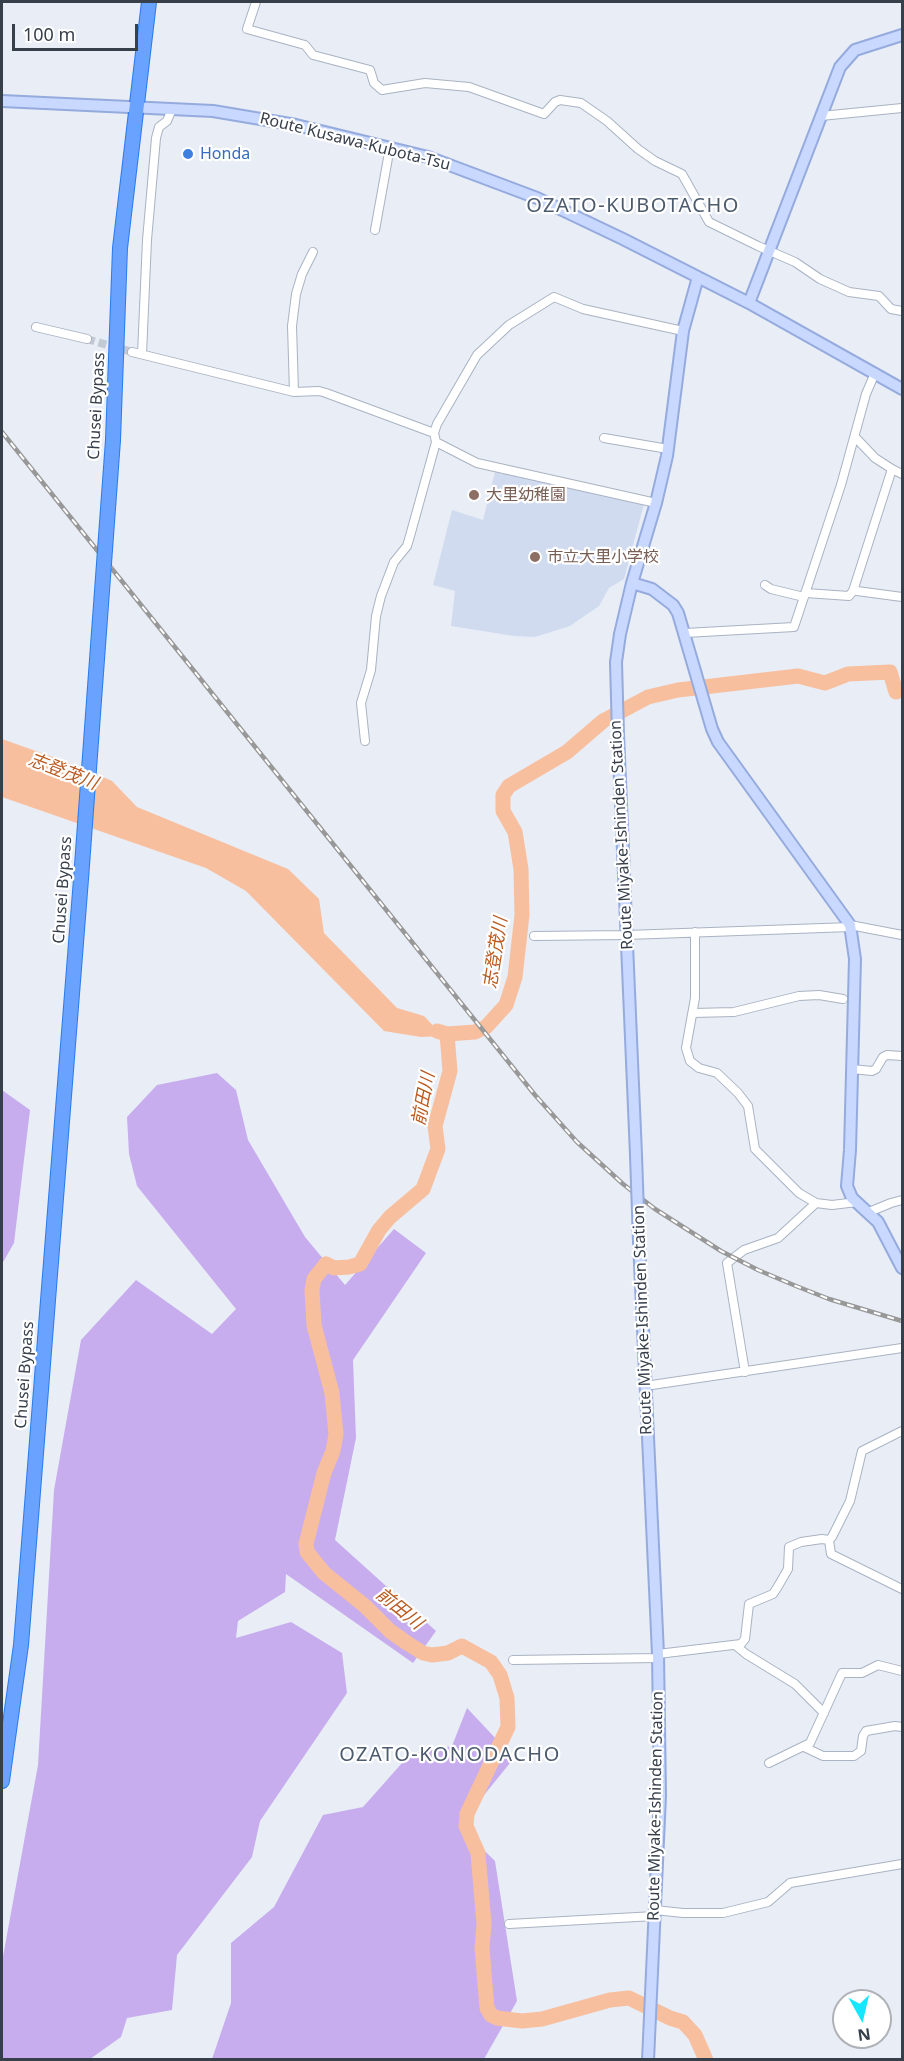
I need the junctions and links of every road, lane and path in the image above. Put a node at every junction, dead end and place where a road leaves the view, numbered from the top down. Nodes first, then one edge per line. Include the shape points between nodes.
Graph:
1 (149, 2) edge
2 (256, 2) edge
3 (903, 35) edge
4 (2, 101) edge
5 (136, 108) junction
6 (903, 108) edge
7 (172, 109) junction
8 (821, 116) junction
9 (390, 147) junction
10 (375, 230) dead end
11 (313, 252) dead end
12 (769, 252) junction
13 (698, 277) junction
14 (749, 303) junction
15 (903, 311) edge
16 (36, 327) dead end
17 (683, 331) junction
18 (87, 339) tunnel mouth
19 (132, 352) tunnel mouth
20 (142, 354) junction
21 (875, 373) junction
22 (903, 389) edge
23 (294, 392) junction
24 (434, 433) junction
25 (855, 437) junction
26 (604, 438) dead end
27 (436, 442) junction
28 (668, 449) junction
29 (892, 469) junction
30 (903, 474) edge
31 (656, 503) junction
32 (632, 583) junction
33 (765, 585) dead end
34 (853, 591) junction
35 (805, 595) junction
36 (903, 597) edge
37 (685, 633) junction
38 (365, 741) dead end
39 (850, 926) junction
40 (694, 932) junction
41 (627, 935) junction
42 (903, 935) edge
43 (534, 936) dead end
44 (843, 999) dead end
45 (693, 1013) junction
46 (903, 1056) edge
47 (852, 1069) junction
48 (903, 1200) edge
49 (857, 1202) junction
50 (816, 1203) junction
51 (869, 1212) junction
52 (903, 1268) edge
53 (903, 1348) edge
54 (745, 1372) junction
55 (645, 1386) junction
56 (903, 1431) edge
57 (829, 1540) junction
58 (903, 1589) edge
59 (735, 1645) junction
60 (658, 1656) junction
61 (513, 1660) dead end
62 (903, 1671) edge
63 (825, 1713) junction
64 (903, 1727) edge
65 (804, 1747) junction
66 (769, 1763) dead end
67 (2, 1781) edge
68 (903, 1864) edge
69 (655, 1913) junction
70 (508, 1924) dead end
71 (648, 2060) edge

1 - 5 highway, Chusei Bypass
2 - 12 street via 247,29 305,45 313,55 370,70 374,83 382,90 425,83 469,87 544,114 560,100 581,103 655,161 682,174 709,222
3 - 8 main road via 855,50 840,67
4 - 5 main road, Route Kusawa-Kubota-Tsu
5 - 7 main road, Route Kusawa-Kubota-Tsu
5 - 67 highway, Chusei Bypass, bridge via 120,248 113,440 21,1645
6 - 8 street
7 - 9 main road, Route Kusawa-Kubota-Tsu via 251,117
7 - 20 street via 156,138
8 - 12 main road
9 - 10 street
9 - 13 main road, Route Kusawa-Kubota-Tsu via 467,170 537,198
11 - 23 street via 296,294 292,326
12 - 14 main road
12 - 15 street via 849,292 879,296 891,309
13 - 14 main road, Route Kusawa-Kubota-Tsu
13 - 17 main road, Route Miyake-Ishinden Station
14 - 21 main road, Route Kusawa-Kubota-Tsu
16 - 18 street
17 - 24 street via 550,298 509,325 477,355
17 - 28 main road, Route Miyake-Ishinden Station
19 - 20 street
20 - 23 street
21 - 22 main road, Route Kusawa-Kubota-Tsu
21 - 25 street
23 - 24 street via 326,393
24 - 27 street
25 - 29 street
25 - 35 street
26 - 28 street
27 - 31 street via 477,463
27 - 38 street via 408,542 387,578 376,616 371,670 361,703
28 - 31 main road, Route Miyake-Ishinden Station
29 - 30 street
29 - 34 street
31 - 32 main road, Route Miyake-Ishinden Station
32 - 37 main road via 652,589 673,605
32 - 41 main road, Route Miyake-Ishinden Station via 616,662
33 - 35 street
34 - 35 street via 849,597
34 - 36 street
35 - 37 street via 794,627
37 - 39 main road via 712,729 723,749
39 - 40 street
39 - 42 street
39 - 47 main road via 855,959
40 - 41 street
40 - 45 street
41 - 43 street
41 - 55 main road, Route Miyake-Ishinden Station, bridge
44 - 45 street via 799,996 734,1012
45 - 50 street via 686,1042 690,1061 717,1073 738,1093 748,1106 755,1149 799,1193
46 - 47 street via 887,1055 872,1071
47 - 49 main road via 846,1180 848,1192
48 - 51 street
49 - 50 street
49 - 51 main road
50 - 54 street via 785,1233 744,1250 727,1263
51 - 52 main road
53 - 54 street
54 - 55 street
55 - 60 main road, Route Miyake-Ishinden Station
56 - 57 street via 862,1451 850,1501
57 - 58 street via 831,1554
57 - 59 street via 789,1547 788,1569 773,1594 749,1604 745,1639
59 - 60 street
59 - 63 street via 795,1684
60 - 61 street
60 - 69 main road, Route Miyake-Ishinden Station via 660,1796
62 - 63 street via 879,1665 862,1673 842,1673
63 - 65 street via 810,1743
64 - 65 street via 866,1731 861,1751 854,1756 823,1756
65 - 66 street
68 - 69 street via 790,1883 768,1902 734,1911
69 - 70 street
69 - 71 main road, Route Miyake-Ishinden Station

